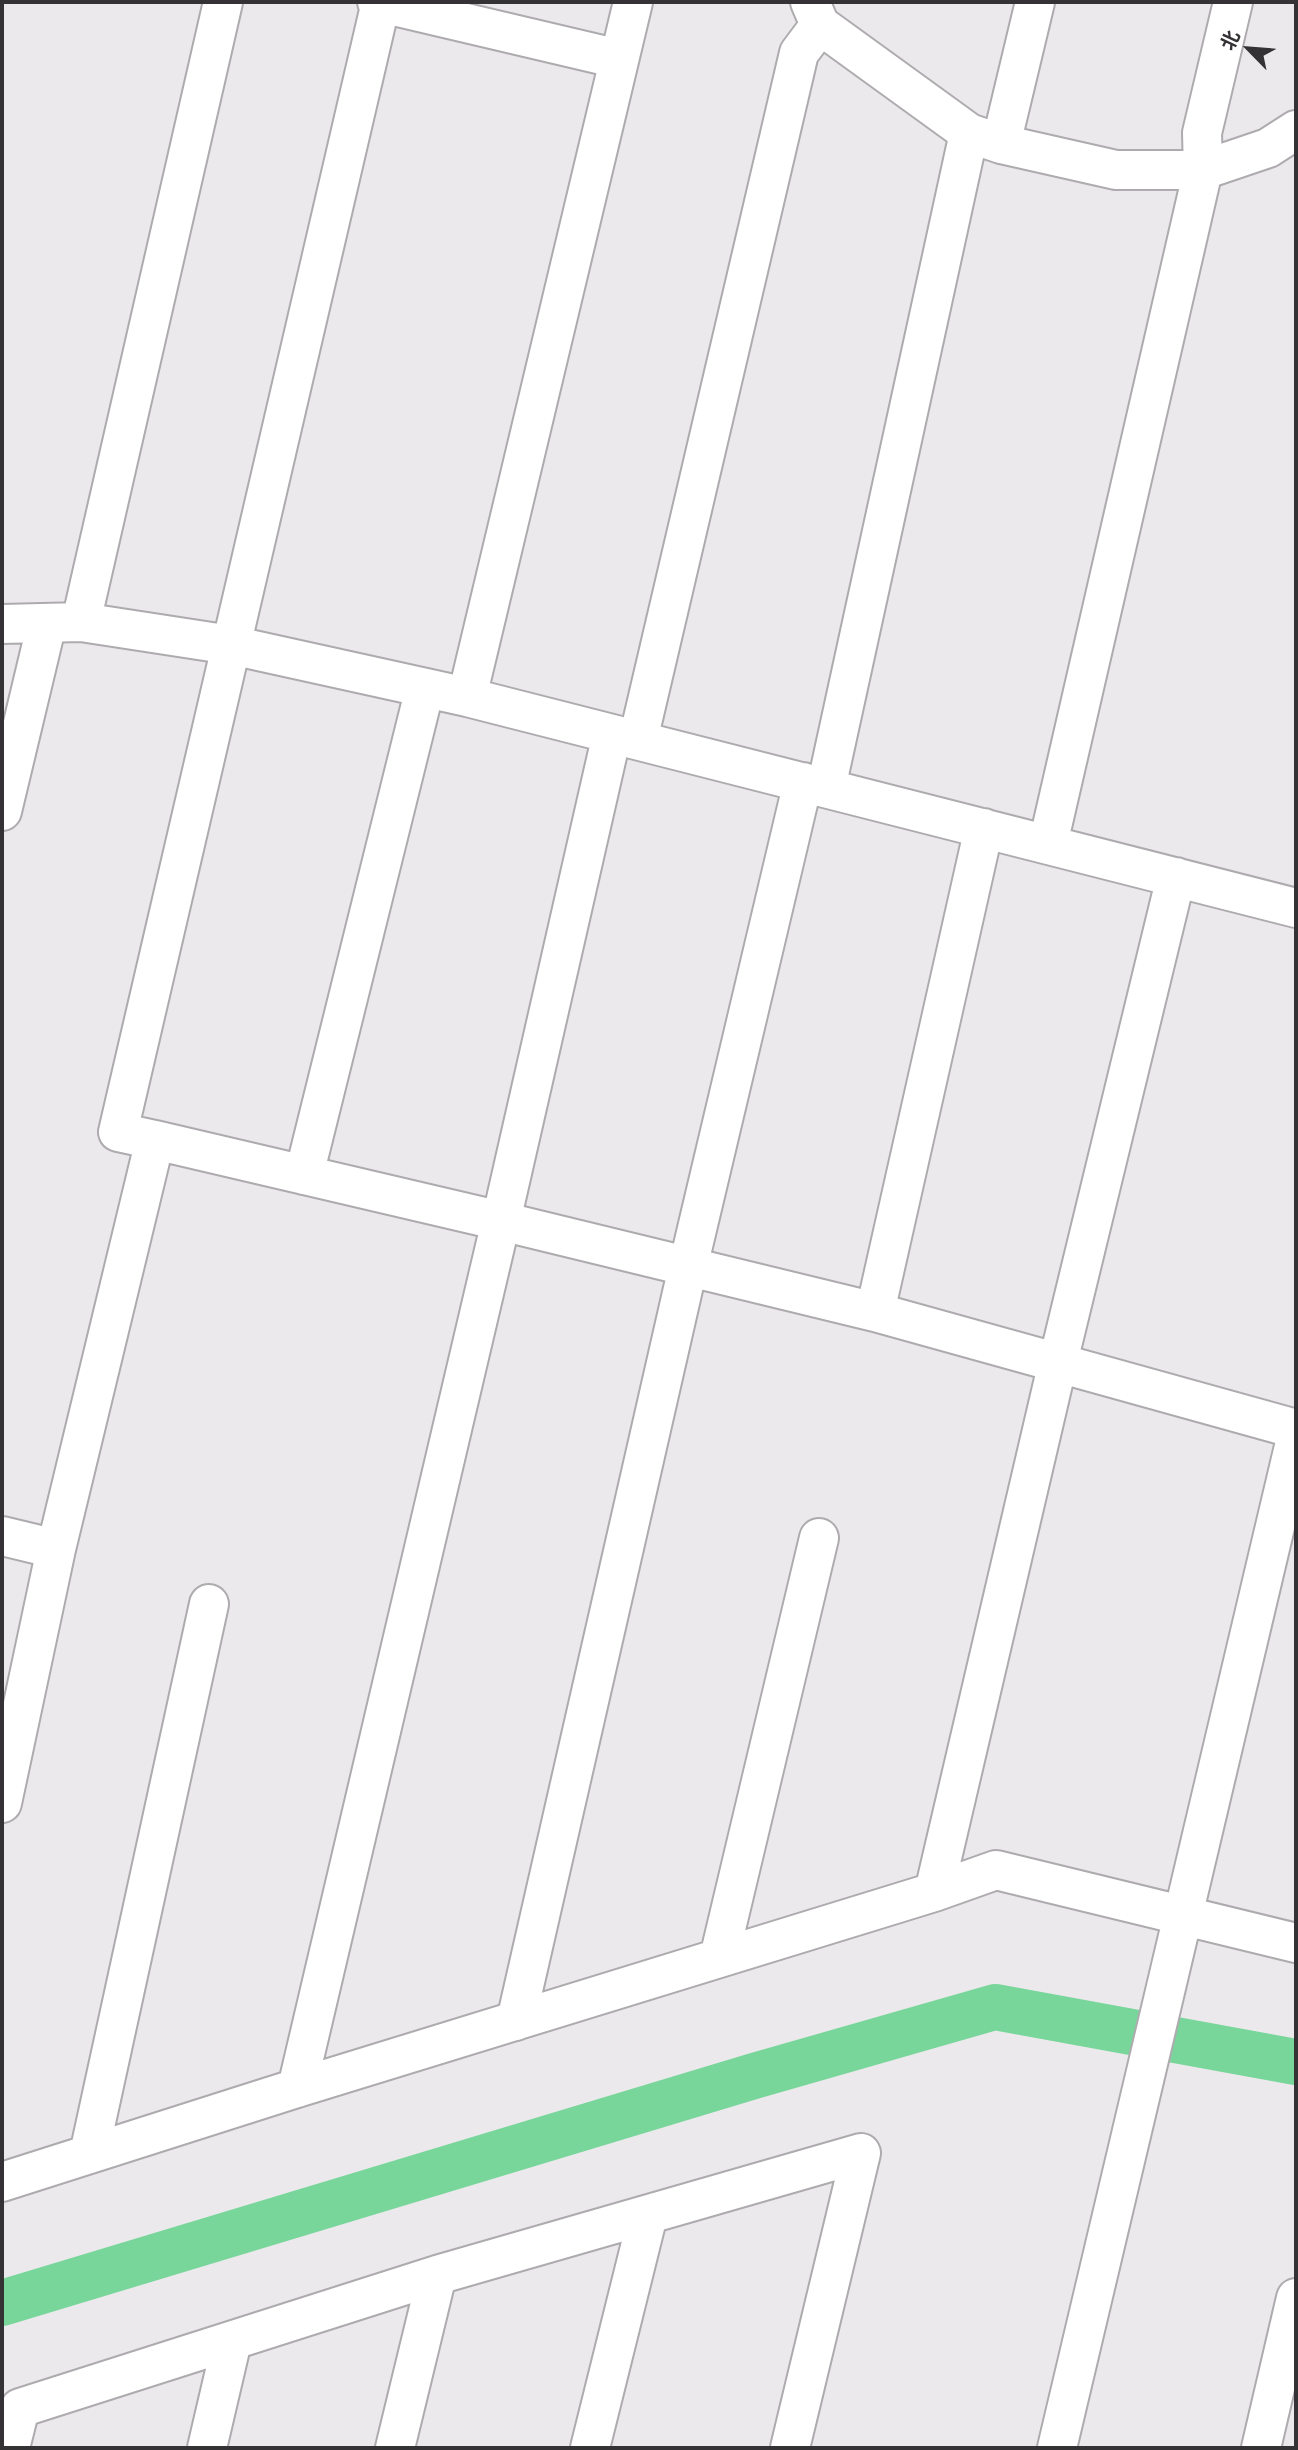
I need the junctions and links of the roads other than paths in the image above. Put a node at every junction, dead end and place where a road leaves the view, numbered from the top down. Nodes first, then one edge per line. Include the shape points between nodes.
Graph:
1 (223, 2) edge
2 (380, 2) edge
3 (633, 2) edge
4 (1035, 2) edge
5 (1233, 2) edge
6 (815, 13) edge
7 (619, 59) junction
8 (1296, 130) edge
9 (985, 139) junction
10 (1203, 170) junction
11 (64, 622) junction
12 (2, 624) edge
13 (231, 645) junction
14 (425, 688) junction
15 (467, 697) junction
16 (625, 737) junction
17 (814, 785) junction
18 (2, 811) edge
19 (984, 828) junction
20 (1048, 844) junction
21 (1176, 877) junction
22 (1296, 908) edge
23 (155, 1140) junction
24 (304, 1175) junction
25 (501, 1221) junction
26 (688, 1267) junction
27 (875, 1312) junction
28 (1058, 1362) junction
29 (1296, 1429) edge
30 (1296, 1438) edge
31 (2, 1536) edge
32 (819, 1538) dead end
33 (56, 1549) junction
34 (209, 1604) dead end
35 (2, 1803) edge
36 (934, 1892) junction
37 (1183, 1916) junction
38 (1296, 1943) edge
39 (719, 1958) junction
40 (516, 2021) junction
41 (297, 2088) junction
42 (89, 2154) junction
43 (2, 2182) edge
44 (648, 2215) junction
45 (437, 2275) junction
46 (1296, 2298) edge
47 (232, 2341) junction
48 (10, 2448) edge
49 (206, 2448) edge
50 (395, 2448) edge
51 (590, 2448) edge
52 (790, 2448) edge
53 (1057, 2448) edge
54 (1261, 2448) edge

1 - 11 street
2 - 7 street
2 - 13 street
3 - 7 street
4 - 9 street
5 - 10 street via 1202,133
6 - 9 street
6 - 16 street via 799,53
7 - 15 street
8 - 10 street via 1268,148
9 - 10 street via 1116,170
9 - 17 street
10 - 20 street
11 - 12 street
11 - 13 street
11 - 18 street
13 - 14 street
13 - 23 street via 118,1132
14 - 15 street
14 - 24 street
15 - 16 street
16 - 17 street
16 - 25 street
17 - 19 street
17 - 26 street
19 - 20 street
19 - 27 street
20 - 21 street
21 - 22 street
21 - 28 street
23 - 24 street
23 - 33 street
24 - 25 street
25 - 26 street
25 - 41 street
26 - 27 street
26 - 40 street
27 - 28 street
28 - 29 street
28 - 36 street
30 - 37 street
31 - 33 street
32 - 39 street
33 - 35 street
34 - 42 street
36 - 37 street via 996,1870
36 - 39 street
37 - 38 street
37 - 53 street
39 - 40 street
40 - 41 street
41 - 42 street
42 - 43 street
44 - 45 street
44 - 51 street
44 - 52 street via 861,2153
45 - 47 street
45 - 50 street
46 - 54 street
47 - 48 street via 20,2409
47 - 49 street

